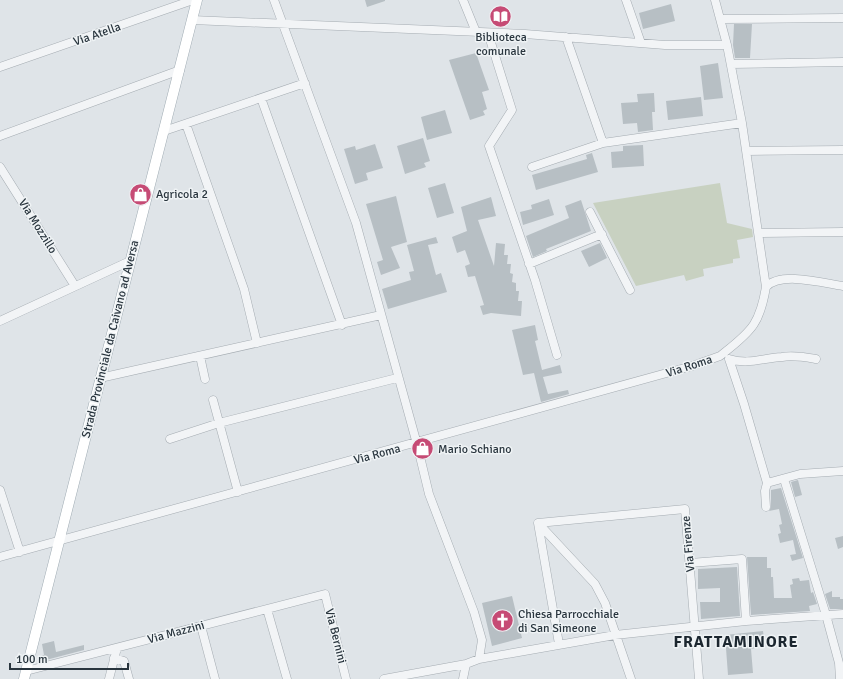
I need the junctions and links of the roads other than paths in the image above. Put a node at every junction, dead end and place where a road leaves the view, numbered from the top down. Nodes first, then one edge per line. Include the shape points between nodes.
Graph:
1 (193, 0) edge
2 (197, 0) edge
3 (274, 0) edge
4 (463, 0) edge
5 (626, 0) edge
6 (715, 0) edge
7 (843, 18) edge
8 (721, 19) junction
9 (192, 20) junction
10 (283, 24) junction
11 (476, 32) junction
12 (488, 33) junction
13 (566, 37) junction
14 (641, 43) junction
15 (727, 45) junction
16 (843, 62) edge
17 (731, 64) junction
18 (0, 67) edge
19 (180, 70) junction
20 (305, 82) junction
21 (261, 98) junction
22 (742, 123) junction
23 (186, 124) junction
24 (164, 131) junction
25 (0, 136) edge
26 (603, 143) junction
27 (843, 150) edge
28 (747, 151) junction
29 (0, 167) edge
30 (532, 167) dead end
31 (590, 212) dead end
32 (843, 232) edge
33 (759, 233) junction
34 (602, 234) junction
35 (130, 261) junction
36 (529, 264) junction
37 (75, 286) junction
38 (843, 286) edge
39 (766, 287) junction
40 (630, 290) dead end
41 (381, 315) junction
42 (0, 321) edge
43 (342, 325) junction
44 (257, 343) junction
45 (556, 355) dead end
46 (200, 356) junction
47 (727, 356) junction
48 (816, 359) dead end
49 (100, 378) junction
50 (397, 378) junction
51 (205, 379) dead end
52 (213, 400) dead end
53 (219, 423) junction
54 (170, 439) dead end
55 (417, 444) junction
56 (843, 471) edge
57 (784, 479) junction
58 (767, 483) junction
59 (0, 490) edge
60 (238, 492) junction
61 (766, 507) dead end
62 (538, 523) junction
63 (58, 542) junction
64 (20, 552) junction
65 (0, 557) edge
66 (690, 564) junction
67 (325, 594) joint
68 (267, 609) junction
69 (843, 614) edge
70 (826, 615) junction
71 (746, 621) junction
72 (201, 626) junction
73 (695, 628) junction
74 (615, 635) junction
75 (559, 644) junction
76 (117, 648) junction
77 (114, 658) junction
78 (479, 659) junction
79 (466, 664) junction
80 (25, 675) edge
81 (109, 679) edge
82 (129, 679) edge
83 (215, 679) edge
84 (287, 679) edge
85 (346, 679) edge
86 (384, 679) edge
87 (462, 679) edge
88 (631, 679) edge
89 (699, 679) edge
90 (840, 679) edge

1 - 18 street, Via Atella
2 - 9 main road, Strada Provinciale da Caivano ad Aversa
3 - 10 street
4 - 11 street
5 - 14 street
6 - 8 street, Via Roma
7 - 8 street
8 - 15 street, Via Roma
9 - 10 street
9 - 19 main road, Strada Provinciale da Caivano ad Aversa
10 - 11 street
10 - 20 street
11 - 12 street
12 - 13 street
12 - 36 street via 512,110 490,146
13 - 14 street
13 - 26 street
14 - 15 street
15 - 17 street, Via Roma
16 - 17 street
17 - 22 street, Via Roma
19 - 24 main road, Strada Provinciale da Caivano ad Aversa
19 - 25 street
20 - 21 street
20 - 41 street via 356,223
21 - 23 street
21 - 43 street
22 - 26 street
22 - 28 street, Via Roma
23 - 24 street
23 - 44 street via 244,289
24 - 35 main road, Strada Provinciale da Caivano ad Aversa
26 - 30 street
27 - 28 street
28 - 33 street, Via Roma
29 - 37 street, Via Mozzillo
31 - 34 street
32 - 33 street
33 - 39 street, Via Roma
34 - 36 street
34 - 40 street
35 - 37 street
35 - 49 main road, Strada Provinciale da Caivano ad Aversa
36 - 45 street
37 - 42 street
38 - 39 street via 782,278 770,282
39 - 47 street, Via Roma via 762,310 756,322
41 - 43 street
41 - 50 street
43 - 44 street
44 - 46 street
46 - 49 street
46 - 51 street
47 - 48 street via 742,363 782,356
47 - 55 street, Via Roma
47 - 58 street
49 - 63 main road, Strada Provinciale da Caivano ad Aversa
50 - 53 street
50 - 55 street
52 - 53 street
53 - 54 street
53 - 60 street
55 - 60 street, Via Roma
55 - 78 street via 429,494 474,612 482,640
56 - 57 street via 800,474
57 - 58 street
57 - 70 street
58 - 61 street
59 - 64 street
60 - 63 street, Via Roma
62 - 66 street, Via Firenze via 685,509
62 - 74 street via 595,584 605,603
62 - 75 street
63 - 64 street, Via Roma
63 - 80 main road, Strada Provinciale da Caivano ad Aversa
64 - 65 street, Via Roma
66 - 71 street via 742,559
66 - 73 street, Via Firenze
67 - 68 street, Via Mazzini
67 - 85 street, Via Bernini
68 - 72 street, Via Mazzini
68 - 84 street
69 - 70 street
70 - 71 street
70 - 90 street via 839,663
71 - 73 street
72 - 76 street, Via Mazzini
72 - 83 street
73 - 74 street
73 - 89 street, Via Firenze
74 - 75 street
74 - 88 street
75 - 78 street
76 - 77 street
76 - 80 street, Via Mazzini
77 - 81 street
77 - 82 street via 124,661
78 - 79 street
79 - 86 street
79 - 87 street

